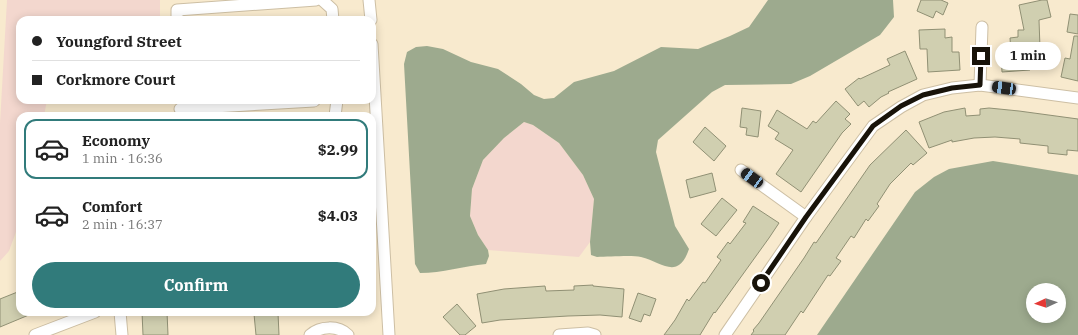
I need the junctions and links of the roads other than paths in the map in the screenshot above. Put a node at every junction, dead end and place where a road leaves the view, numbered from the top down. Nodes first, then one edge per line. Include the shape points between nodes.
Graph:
1 (316, 0) edge
2 (322, 0) edge
3 (370, 0) edge
4 (177, 16) edge
5 (333, 16) edge
6 (371, 16) edge
7 (982, 27) dead end
8 (980, 85) junction
9 (1078, 98) edge
10 (257, 104) edge
11 (180, 108) edge
12 (376, 139) edge
13 (741, 170) dead end
14 (806, 217) junction
15 (85, 316) edge
16 (120, 316) edge
17 (35, 335) edge
18 (122, 335) edge
19 (310, 335) edge
20 (348, 335) edge
21 (389, 335) edge
22 (559, 335) edge
23 (595, 335) edge
24 (726, 335) edge

1 - 4 street via 177,10
2 - 5 street via 332,9
3 - 6 street
7 - 8 street
8 - 9 street
8 - 14 street via 923,95 901,106 873,126
10 - 11 street
12 - 21 street
13 - 14 street
14 - 24 street
15 - 17 street
16 - 18 street
19 - 20 street via 318,329 331,327 343,330
22 - 23 street

